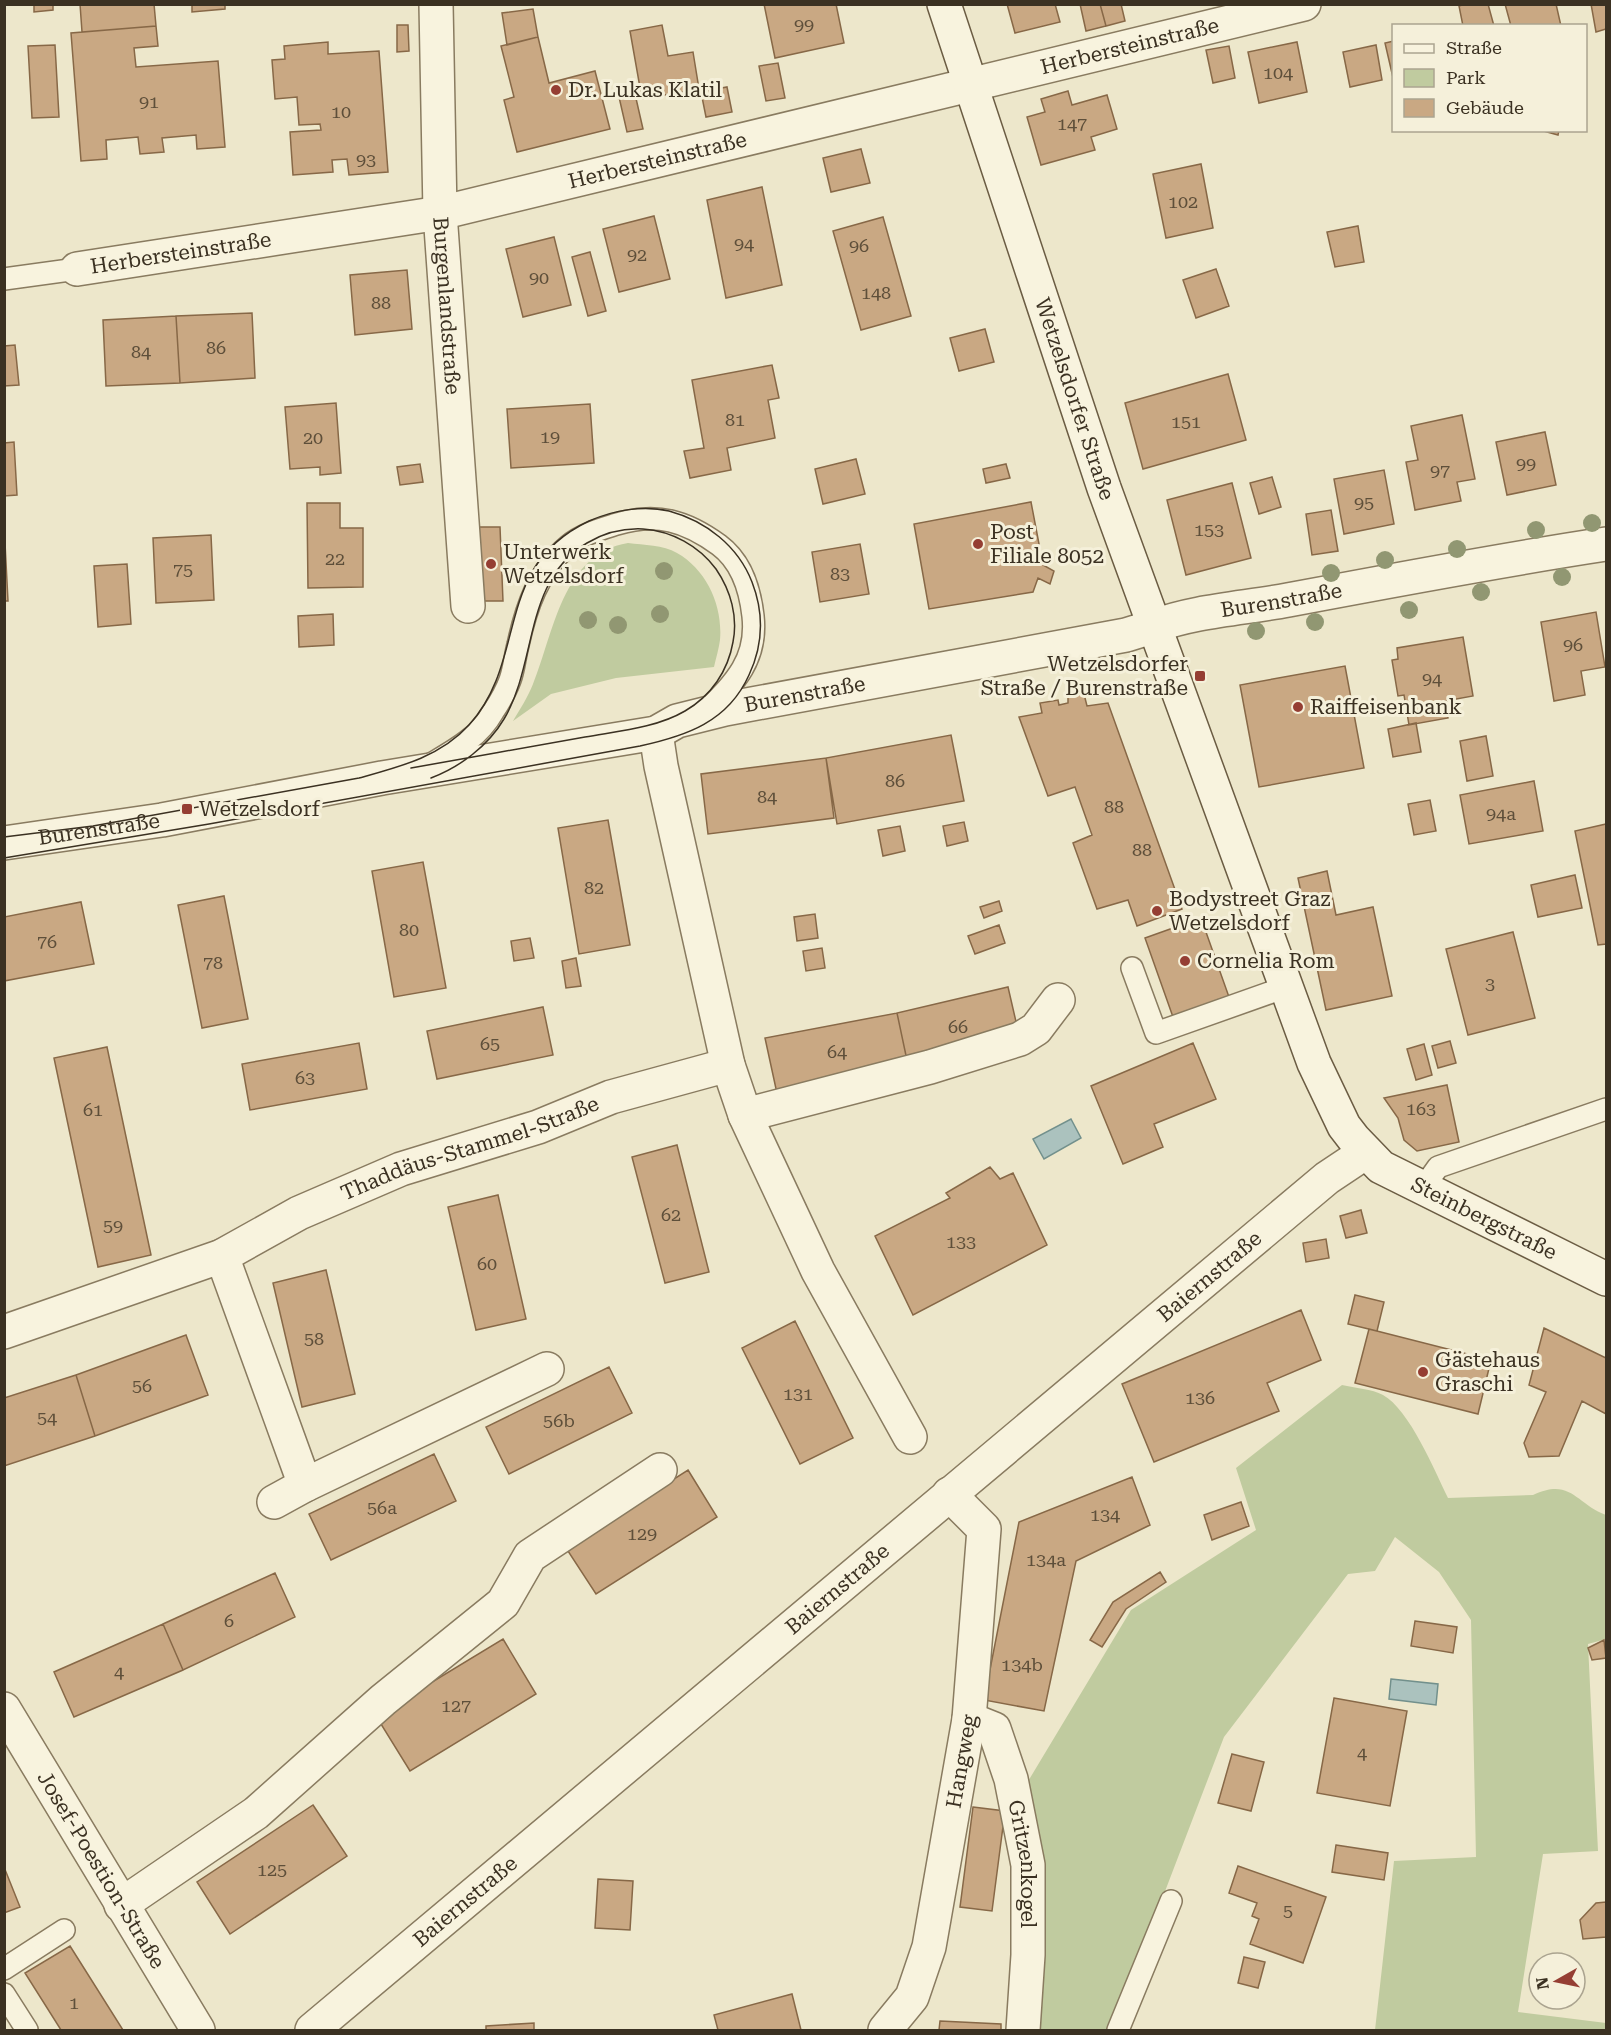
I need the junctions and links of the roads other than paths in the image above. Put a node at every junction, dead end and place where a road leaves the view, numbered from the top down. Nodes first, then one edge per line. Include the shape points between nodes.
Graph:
1 (436, 4) edge
2 (944, 4) edge
3 (1304, 4) edge
4 (970, 86) junction
5 (440, 213) junction
6 (77, 269) joint
7 (4, 279) edge
8 (1606, 544) edge
9 (468, 606) dead end
10 (1155, 626) junction
11 (701, 716) junction
12 (656, 733) junction
13 (415, 774) junction
14 (4, 843) edge
15 (1132, 968) dead end
16 (1286, 987) junction
17 (1058, 1000) dead end
18 (728, 1065) junction
19 (1606, 1109) edge
20 (745, 1115) junction
21 (1366, 1152) junction
22 (1423, 1188) junction
23 (222, 1256) junction
24 (1606, 1279) edge
25 (4, 1332) edge
26 (547, 1369) dead end
27 (910, 1437) dead end
28 (660, 1470) dead end
29 (305, 1485) junction
30 (949, 1494) junction
31 (274, 1502) dead end
32 (4, 1709) edge
33 (969, 1719) junction
34 (1171, 1901) dead end
35 (121, 1905) junction
36 (64, 1930) dead end
37 (4, 1969) edge
38 (4, 1994) edge
39 (27, 2031) edge
40 (198, 2031) edge
41 (312, 2031) edge
42 (885, 2031) edge
43 (1023, 2031) edge
44 (1118, 2031) edge

1 - 5 street, Burgenlandstraße
2 - 4 street, Wetzelsdorfer Straße
3 - 4 street, Herbersteinstraße
4 - 5 street, Herbersteinstraße
4 - 10 street, Wetzelsdorfer Straße via 1104,488
5 - 6 street, Herbersteinstraße
5 - 9 street, Burgenlandstraße
6 - 7 lane, Herbersteinstraße
8 - 10 street, Burenstraße via 1175,618
10 - 11 street, Burenstraße via 1126,635
10 - 16 street, Wetzelsdorfer Straße
11 - 12 street, Burenstraße via 677,721
11 - 13 lane via 734,683 748,660 753,618 748,588 730,554 692,528 658,517 626,521 590,532 569,545 549,567 533,592 510,681 492,715 469,741
12 - 13 street, Burenstraße
12 - 18 street
13 - 14 street, Burenstraße via 162,820
15 - 16 lane via 1155,1033
16 - 21 street, Wetzelsdorfer Straße via 1333,1105 1344,1126
17 - 20 street via 1036,1029 1020,1039 930,1067
18 - 20 street
18 - 23 street, Thaddäus-Stammel-Straße via 611,1097 538,1127 401,1169 299,1214
19 - 22 lane via 1438,1167
20 - 27 street via 819,1271
21 - 22 street, Steinbergstraße via 1382,1167
21 - 30 street, Baiernstraße via 1327,1178
22 - 24 street, Steinbergstraße
23 - 25 street, Thaddäus-Stammel-Straße
23 - 29 street
26 - 29 street
28 - 35 street via 530,1556 503,1603 383,1701 256,1813
29 - 31 street
30 - 33 street, Hangweg via 984,1529
30 - 41 street, Baiernstraße
32 - 35 street, Josef-Poestion-Straße
33 - 42 street, Hangweg via 928,1947 912,1997
33 - 43 street, Gritzenkogel via 994,1729 1011,1779 1028,1865
34 - 44 lane
35 - 40 street, Josef-Poestion-Straße
36 - 37 lane
38 - 39 lane

